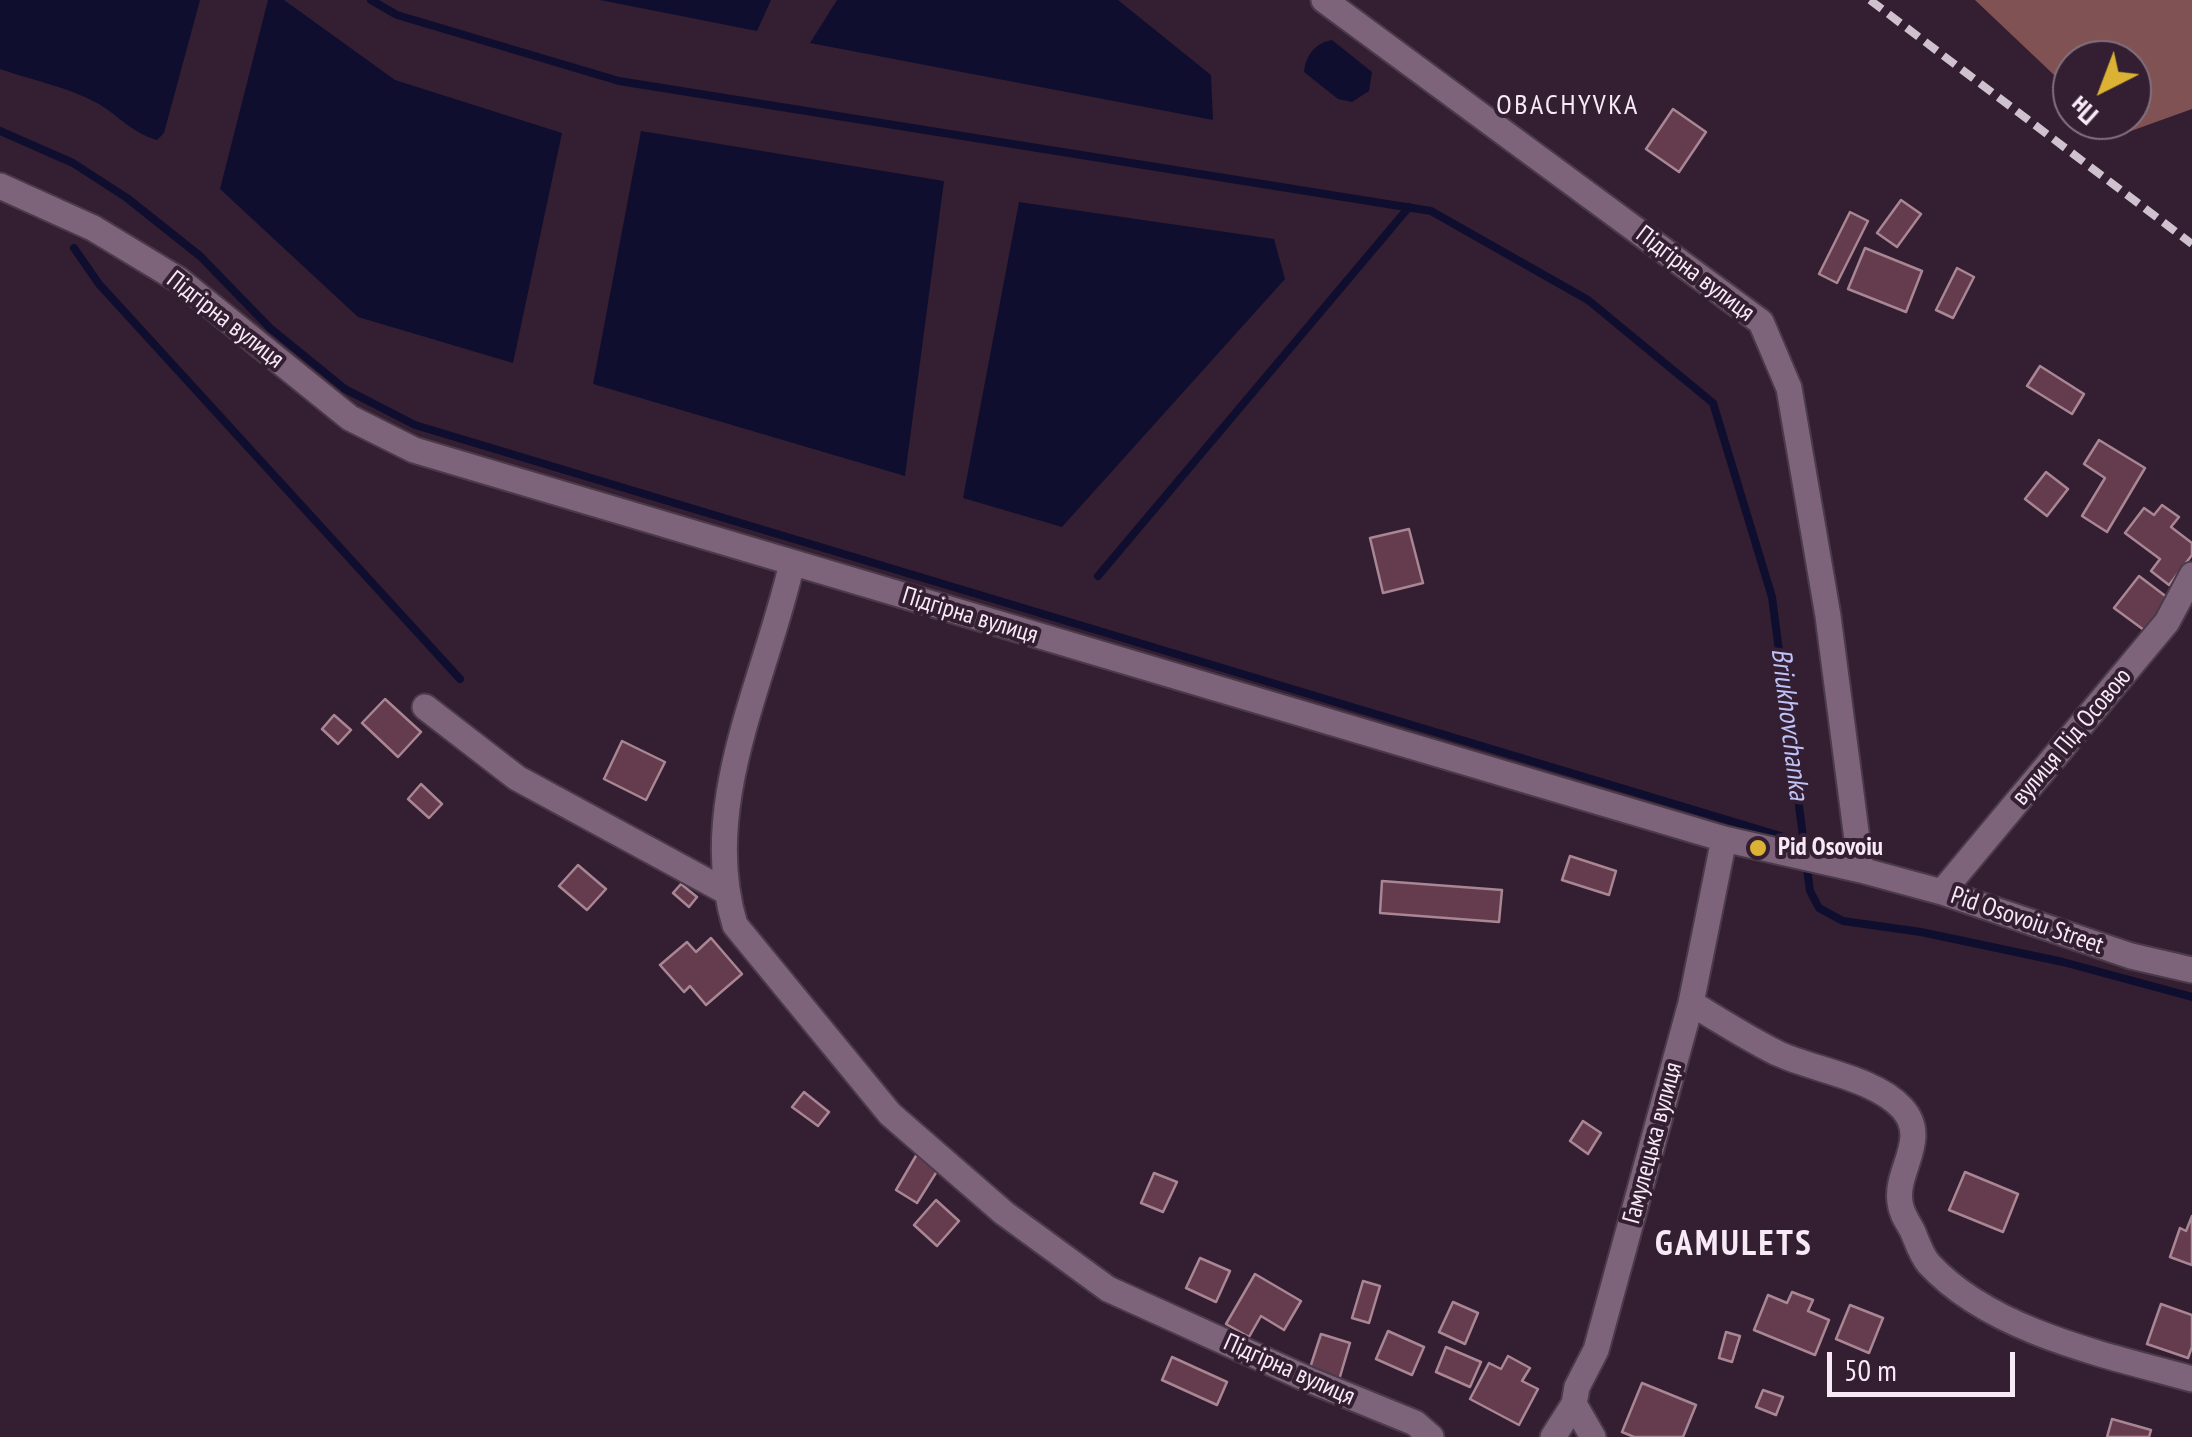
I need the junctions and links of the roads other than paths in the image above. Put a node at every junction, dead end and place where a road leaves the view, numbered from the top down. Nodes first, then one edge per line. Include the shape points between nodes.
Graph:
1 (1324, 0) edge
2 (0, 186) edge
3 (792, 563) junction
4 (2192, 575) edge
5 (425, 707) dead end
6 (1724, 840) junction
7 (1787, 855) joint
8 (1862, 870) junction
9 (724, 891) junction
10 (1942, 892) junction
11 (2192, 970) edge
12 (1691, 1003) junction
13 (2192, 1379) edge
14 (1574, 1404) junction
15 (1431, 1437) edge
16 (1553, 1437) edge
17 (1593, 1437) edge

1 - 8 street, Підгірна вулиця via 1761,322 1789,388
2 - 3 street, Підгірна вулиця via 93,228 179,280 350,418 414,450
3 - 6 street, Підгірна вулиця
3 - 9 street, Підгірна вулиця via 732,774
4 - 10 street, вулиця Під Осовою via 2167,622
5 - 9 street via 517,778
6 - 7 street, Підгірна вулиця
6 - 12 street, Гамулецька вулиця
7 - 8 street, Pid Osovoiu Street
8 - 10 street, Pid Osovoiu Street
9 - 15 street, Підгірна вулиця via 735,925 890,1114 1004,1212 1108,1289 1415,1423
10 - 11 street, Pid Osovoiu Street
12 - 13 street via 1780,1054 1865,1086 1904,1110 1914,1148 1901,1210 1928,1262 1990,1312 2070,1345
12 - 14 street, Гамулецька вулиця via 1596,1350
14 - 16 street
14 - 17 street

